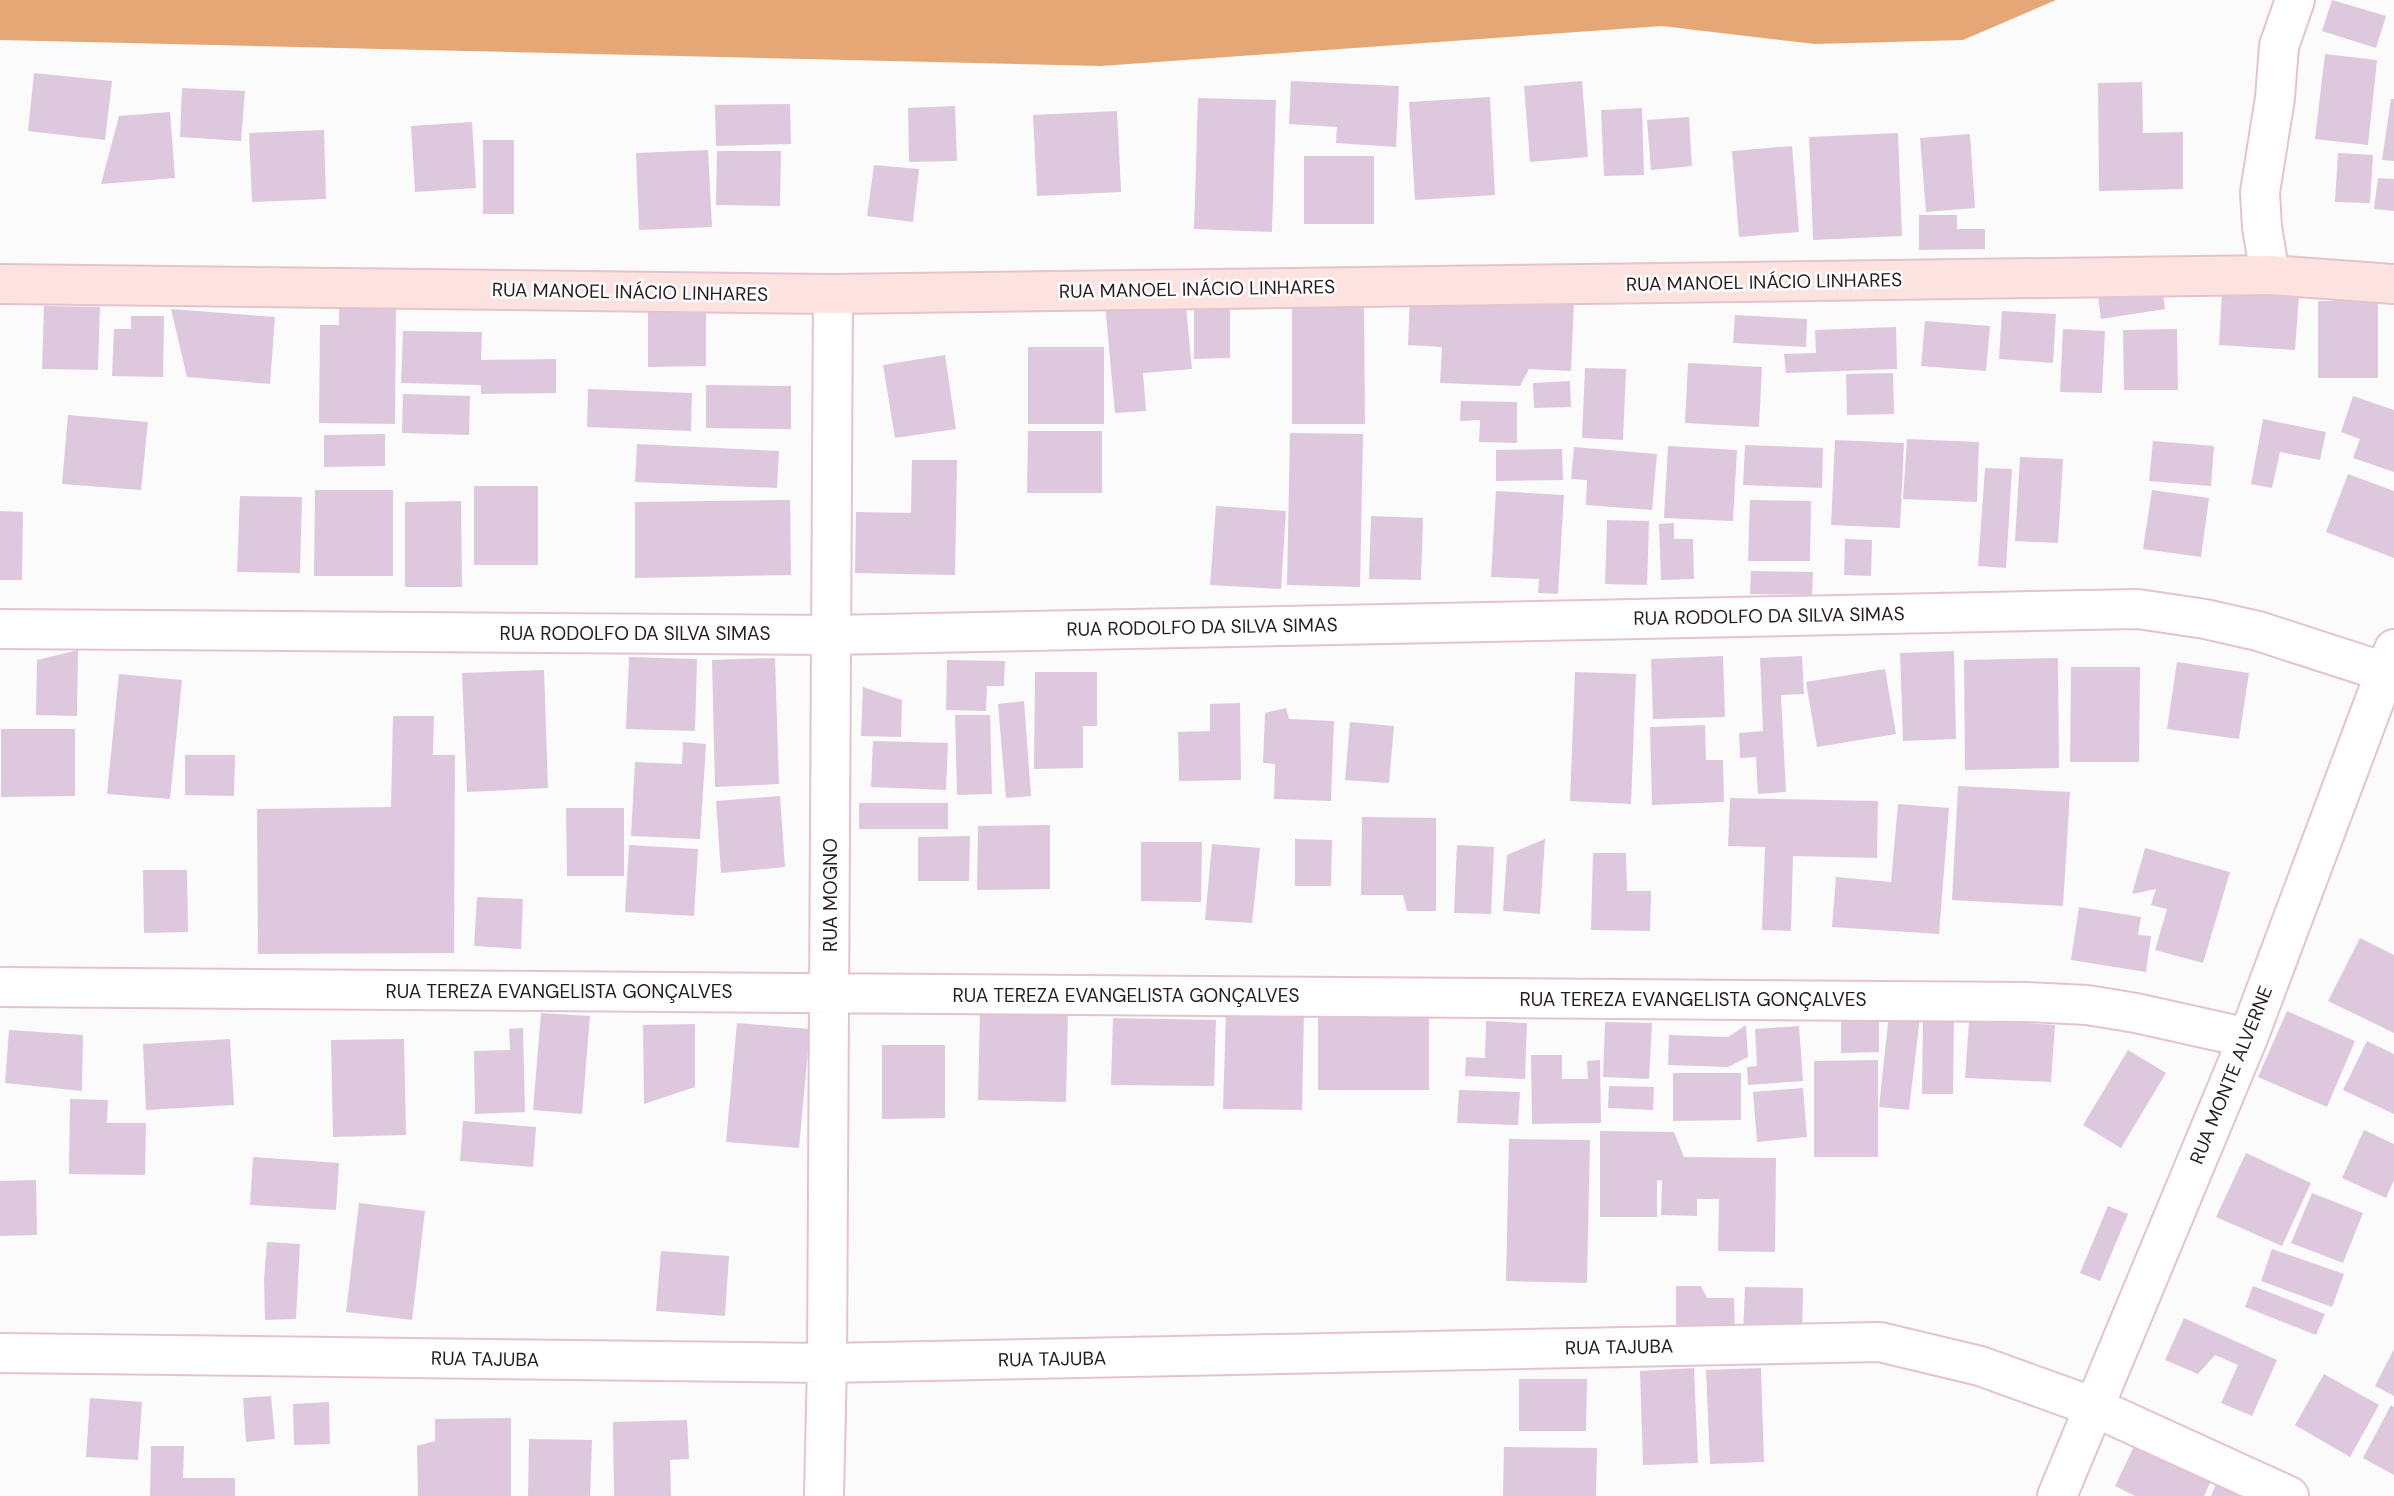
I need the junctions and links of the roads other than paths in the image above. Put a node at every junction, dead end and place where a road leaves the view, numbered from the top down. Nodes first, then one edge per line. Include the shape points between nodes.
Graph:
1 (2295, 0) edge
2 (2270, 275) junction
3 (0, 284) edge
4 (2394, 284) edge
5 (833, 294) junction
6 (0, 629) edge
7 (831, 635) junction
8 (2391, 665) edge
9 (0, 987) edge
10 (829, 993) junction
11 (2248, 1038) junction
12 (0, 1353) edge
13 (827, 1363) junction
14 (2094, 1407) junction
15 (824, 1496) edge
16 (2057, 1496) edge
17 (2289, 1496) edge

1 - 2 street via 2279,46 2260,192
2 - 4 main road, RUA MANOEL INÁCIO LINHARES
2 - 5 main road, RUA MANOEL INÁCIO LINHARES
3 - 5 main road, RUA MANOEL INÁCIO LINHARES
5 - 7 street, RUA MOGNO
6 - 7 street, RUA RODOLFO DA SILVA SIMAS
7 - 8 street, RUA RODOLFO DA SILVA SIMAS via 2138,609 2204,619
7 - 10 street, RUA MOGNO
8 - 11 street, RUA MONTE ALVERNE
9 - 10 street, RUA TEREZA EVANGELISTA GONÇALVES
10 - 11 street, RUA TEREZA EVANGELISTA GONÇALVES via 2025,1002 2087,1005
10 - 13 street, RUA MOGNO
11 - 14 street, RUA MONTE ALVERNE
12 - 13 street, RUA TAJUBA
13 - 14 street, RUA TAJUBA via 1880,1342 1980,1366
13 - 15 street, RUA MOGNO
14 - 16 street, RUA MONTE ALVERNE
14 - 17 street, RUA TAJUBA

